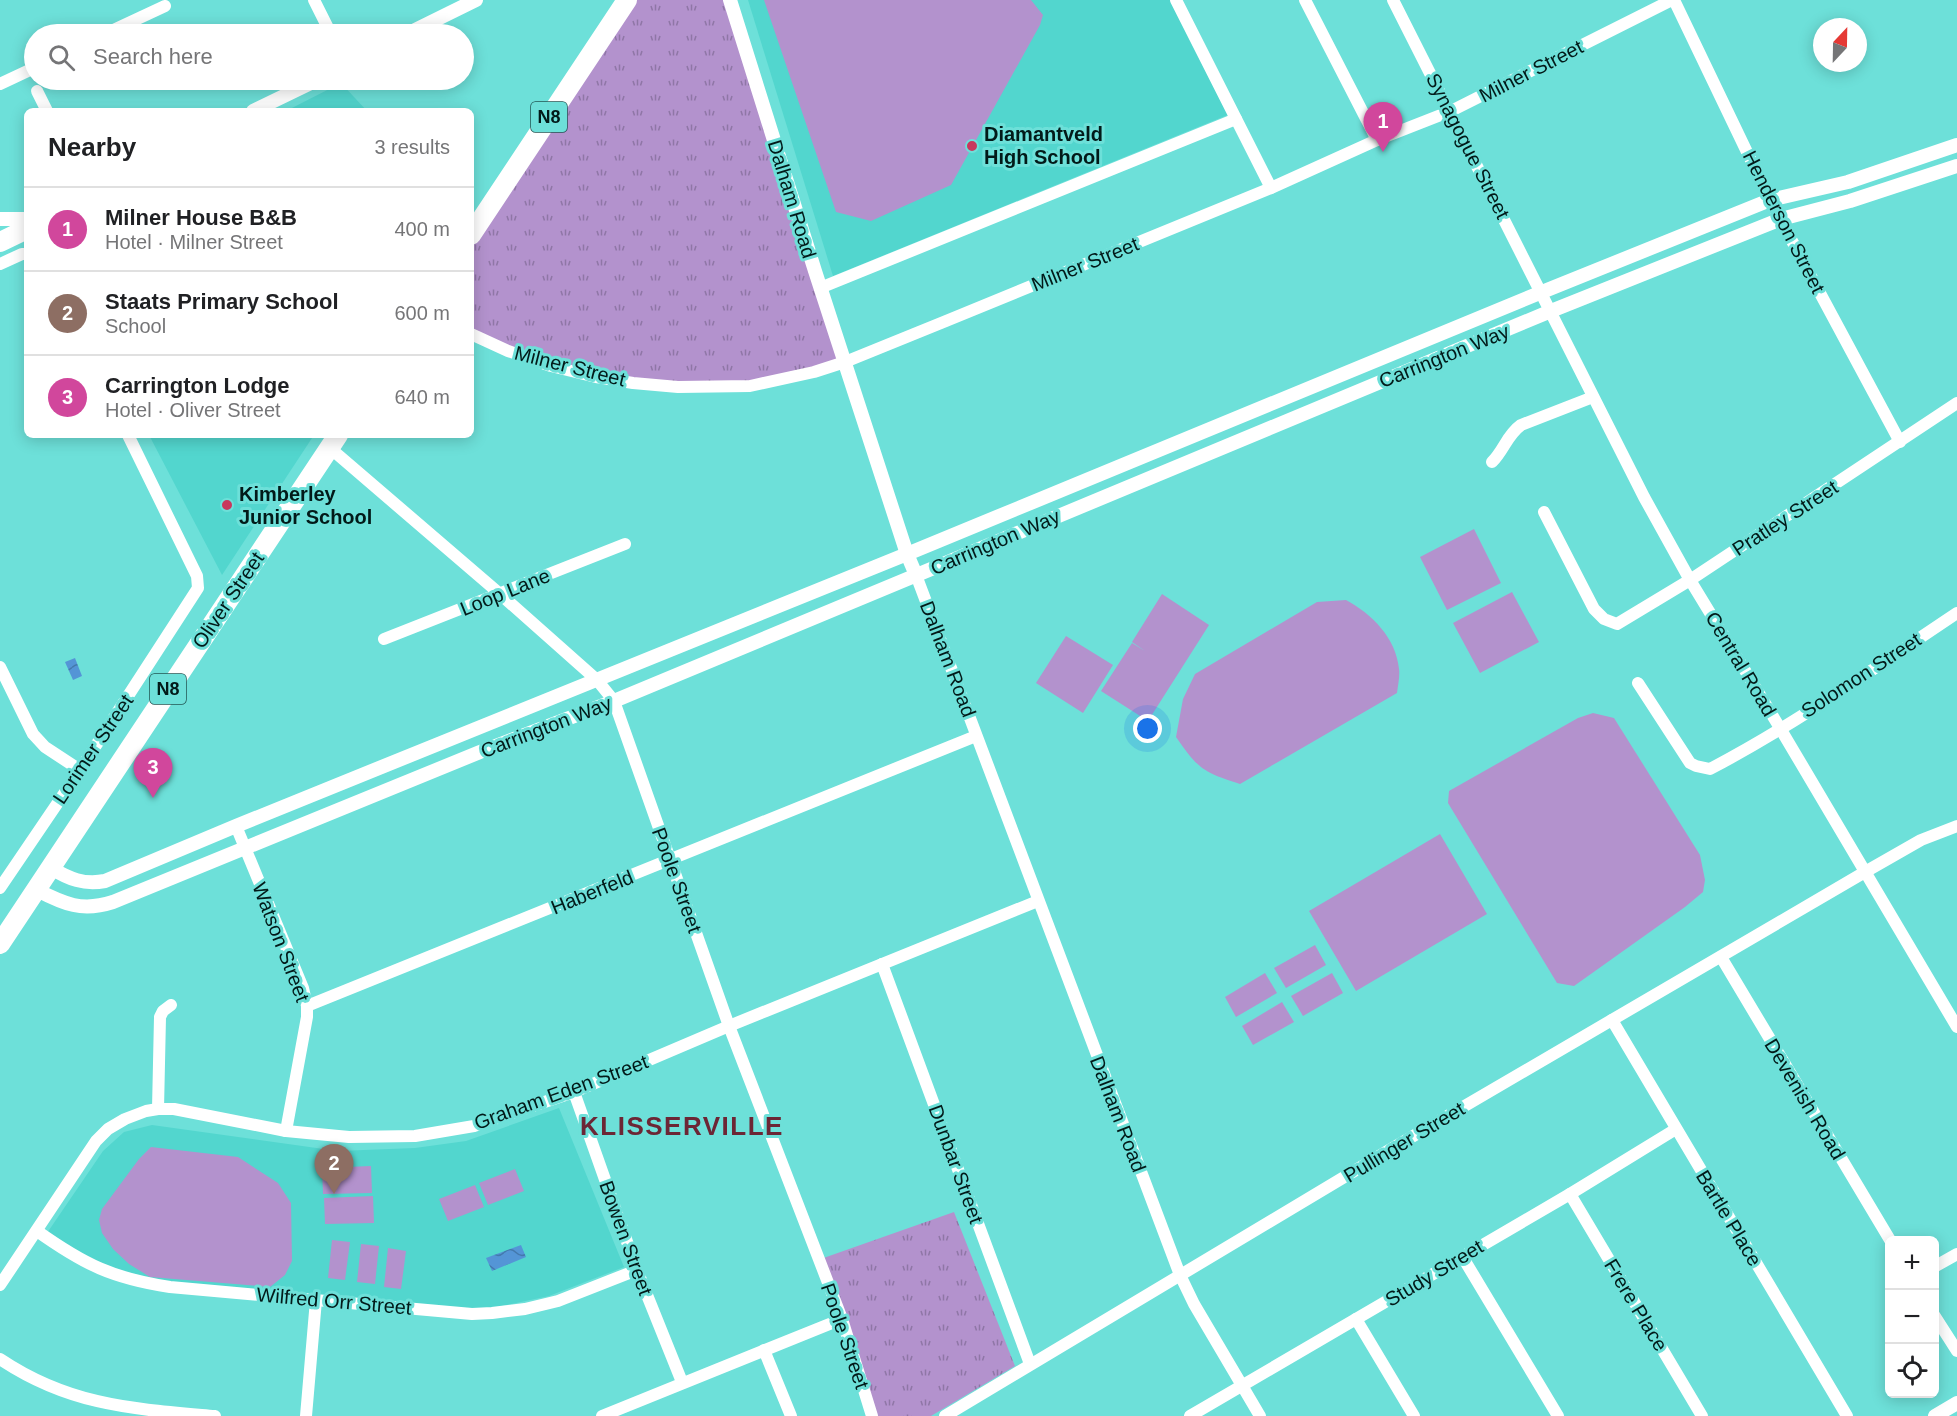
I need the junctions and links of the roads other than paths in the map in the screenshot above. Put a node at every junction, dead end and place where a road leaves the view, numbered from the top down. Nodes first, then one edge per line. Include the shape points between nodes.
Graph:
1 (314, 0) edge
2 (476, 0) edge
3 (627, 0) edge
4 (730, 0) edge
5 (1176, 0) edge
6 (1305, 0) edge
7 (1393, 0) edge
8 (1673, 0) edge
9 (165, 6) dead end
10 (126, 24) edge
11 (326, 24) edge
12 (427, 24) edge
13 (24, 73) edge
14 (0, 84) edge
15 (296, 90) edge
16 (37, 91) dead end
17 (46, 108) edge
18 (259, 108) edge
19 (1450, 111) junction
20 (1236, 119) junction
21 (1377, 140) junction
22 (1957, 145) edge
23 (1957, 166) edge
24 (1271, 188) junction
25 (1770, 200) junction
26 (0, 219) edge
27 (24, 219) edge
28 (1781, 219) junction
29 (24, 230) edge
30 (474, 230) edge
31 (0, 242) edge
32 (24, 254) edge
33 (0, 264) edge
34 (820, 288) junction
35 (1542, 292) junction
36 (1551, 311) junction
37 (474, 335) edge
38 (845, 362) junction
39 (1593, 397) junction
40 (1957, 403) edge
41 (129, 438) edge
42 (334, 441) edge
43 (1900, 442) junction
44 (1492, 462) dead end
45 (1544, 512) dead end
46 (625, 544) dead end
47 (907, 554) junction
48 (916, 575) junction
49 (1690, 580) junction
50 (500, 594) junction
51 (1957, 612) edge
52 (384, 639) dead end
53 (0, 668) edge
54 (597, 680) junction
55 (1638, 683) dead end
56 (614, 701) junction
57 (1780, 728) junction
58 (976, 736) junction
59 (80, 770) junction
60 (1957, 825) edge
61 (236, 826) junction
62 (244, 848) junction
63 (669, 861) junction
64 (51, 868) junction
65 (1865, 872) junction
66 (0, 888) edge
67 (37, 890) junction
68 (1038, 901) junction
69 (0, 944) edge
70 (1720, 957) junction
71 (882, 964) junction
72 (171, 1005) dead end
73 (307, 1006) junction
74 (1612, 1020) junction
75 (729, 1026) junction
76 (1957, 1028) edge
77 (574, 1092) junction
78 (158, 1109) junction
79 (1676, 1129) junction
80 (286, 1131) junction
81 (1570, 1194) junction
82 (37, 1231) junction
83 (1888, 1236) edge
84 (1957, 1254) edge
85 (1462, 1256) junction
86 (1939, 1265) edge
87 (637, 1270) junction
88 (1180, 1275) junction
89 (0, 1285) edge
90 (316, 1300) junction
91 (842, 1319) junction
92 (1356, 1319) junction
93 (1939, 1322) edge
94 (764, 1350) junction
95 (1957, 1351) edge
96 (0, 1359) edge
97 (1030, 1364) junction
98 (682, 1382) junction
99 (1242, 1385) junction
100 (1957, 1404) edge
101 (964, 1411) edge
102 (215, 1416) edge
103 (306, 1416) edge
104 (602, 1416) edge
105 (791, 1416) edge
106 (872, 1416) edge
107 (945, 1416) edge
108 (1190, 1416) edge
109 (1260, 1416) edge
110 (1414, 1416) edge
111 (1558, 1416) edge
112 (1702, 1416) edge
113 (1847, 1416) edge
114 (1935, 1416) edge

1 - 11 street
2 - 12 street
3 - 30 highway, N8
4 - 34 street, Dalham Road
5 - 20 street
6 - 21 street
7 - 19 street, Synagogue Street
8 - 19 street, Milner Street
8 - 25 street, Henderson Street
9 - 10 street
13 - 14 street
15 - 18 street
16 - 17 street
19 - 21 street, Milner Street
19 - 35 street, Synagogue Street
20 - 24 street
20 - 34 street
21 - 24 street, Milner Street
22 - 25 street, Carrington Way via 1848,182
23 - 28 street, Carrington Way
24 - 38 street, Milner Street
25 - 28 street, Henderson Street
25 - 35 street, Carrington Way
26 - 27 street
28 - 36 street, Carrington Way
28 - 43 street, Henderson Street
29 - 31 highway
32 - 33 street
34 - 38 street, Dalham Road
35 - 36 street, Central Road
35 - 47 street, Carrington Way
36 - 39 street, Central Road
36 - 48 street, Carrington Way
37 - 38 street, Milner Street via 551,366 596,377 678,387 750,386
38 - 47 street, Dalham Road
39 - 44 street via 1521,425
39 - 49 street, Central Road
40 - 43 street, Pratley Street
41 - 59 street, Lorimer Street via 197,576 198,588
42 - 50 street, Poole Street
42 - 64 highway, Oliver Street / N8
43 - 49 street, Pratley Street
45 - 49 street, Pratley Street via 1594,609 1609,622 1617,624
46 - 50 street, Loop Lane
47 - 48 street, Dalham Road
47 - 54 street, Carrington Way
48 - 56 street, Carrington Way
48 - 58 street, Dalham Road
49 - 57 street, Central Road
50 - 52 street, Loop Lane
50 - 54 street, Poole Street
51 - 57 street, Solomon Street
53 - 59 street via 33,734 45,747
54 - 56 street, Poole Street
54 - 61 street, Carrington Way
55 - 57 street, Solomon Street via 1690,763 1696,766 1710,769
56 - 62 street, Carrington Way
56 - 63 street, Poole Street
57 - 65 street, Central Road
58 - 63 street, Haberfeld
58 - 68 street, Dalham Road
59 - 66 street, Lorimer Street
60 - 65 street, Pullinger Street via 1921,840
61 - 62 street, Watson Street
61 - 64 street, Carrington Way via 92,884 77,882
62 - 67 street, Carrington Way via 101,906 75,906
62 - 73 street, Watson Street via 303,987
63 - 73 street, Haberfeld
63 - 75 street, Poole Street
64 - 67 highway, Oliver Street / N8
65 - 70 street, Pullinger Street
65 - 76 street, Central Road
67 - 69 highway, Oliver Street / N8
68 - 71 street, Graham Eden Street
68 - 88 street, Dalham Road
70 - 74 street, Pullinger Street
70 - 83 street, Devenish Road
71 - 75 street, Graham Eden Street
71 - 97 street, Dunbar Street
72 - 78 street via 160,1017
73 - 80 street, Watson Street
74 - 79 street, Bartle Place
74 - 88 street, Pullinger Street
75 - 77 street, Graham Eden Street
75 - 91 street, Poole Street
77 - 80 street, Graham Eden Street via 474,1126 415,1136 349,1137
77 - 87 street, Bowen Street
78 - 80 street, Graham Eden Street
78 - 82 street, Graham Eden Street via 125,1119 96,1141
79 - 81 street, Study Street
79 - 113 street, Bartle Place
81 - 85 street, Study Street
81 - 112 street, Frere Place
82 - 89 street, Graham Eden Street
82 - 90 street, Wilfred Orr Street via 101,1270 134,1281
84 - 86 street
85 - 92 street, Study Street
85 - 111 street
87 - 90 street, Wilfred Orr Street via 558,1301 492,1313
87 - 98 street, Bowen Street
88 - 97 street, Pullinger Street
88 - 99 street, Dalham Road
90 - 103 street
91 - 94 street
91 - 106 street, Poole Street
92 - 99 street, Study Street
92 - 110 street
93 - 95 street
94 - 98 street
94 - 105 street
96 - 102 street via 56,1389 106,1404
97 - 101 street, Pullinger Street
98 - 104 street
99 - 108 street, Study Street
99 - 109 street, Dalham Road
100 - 114 street
101 - 107 street, Pullinger Street

